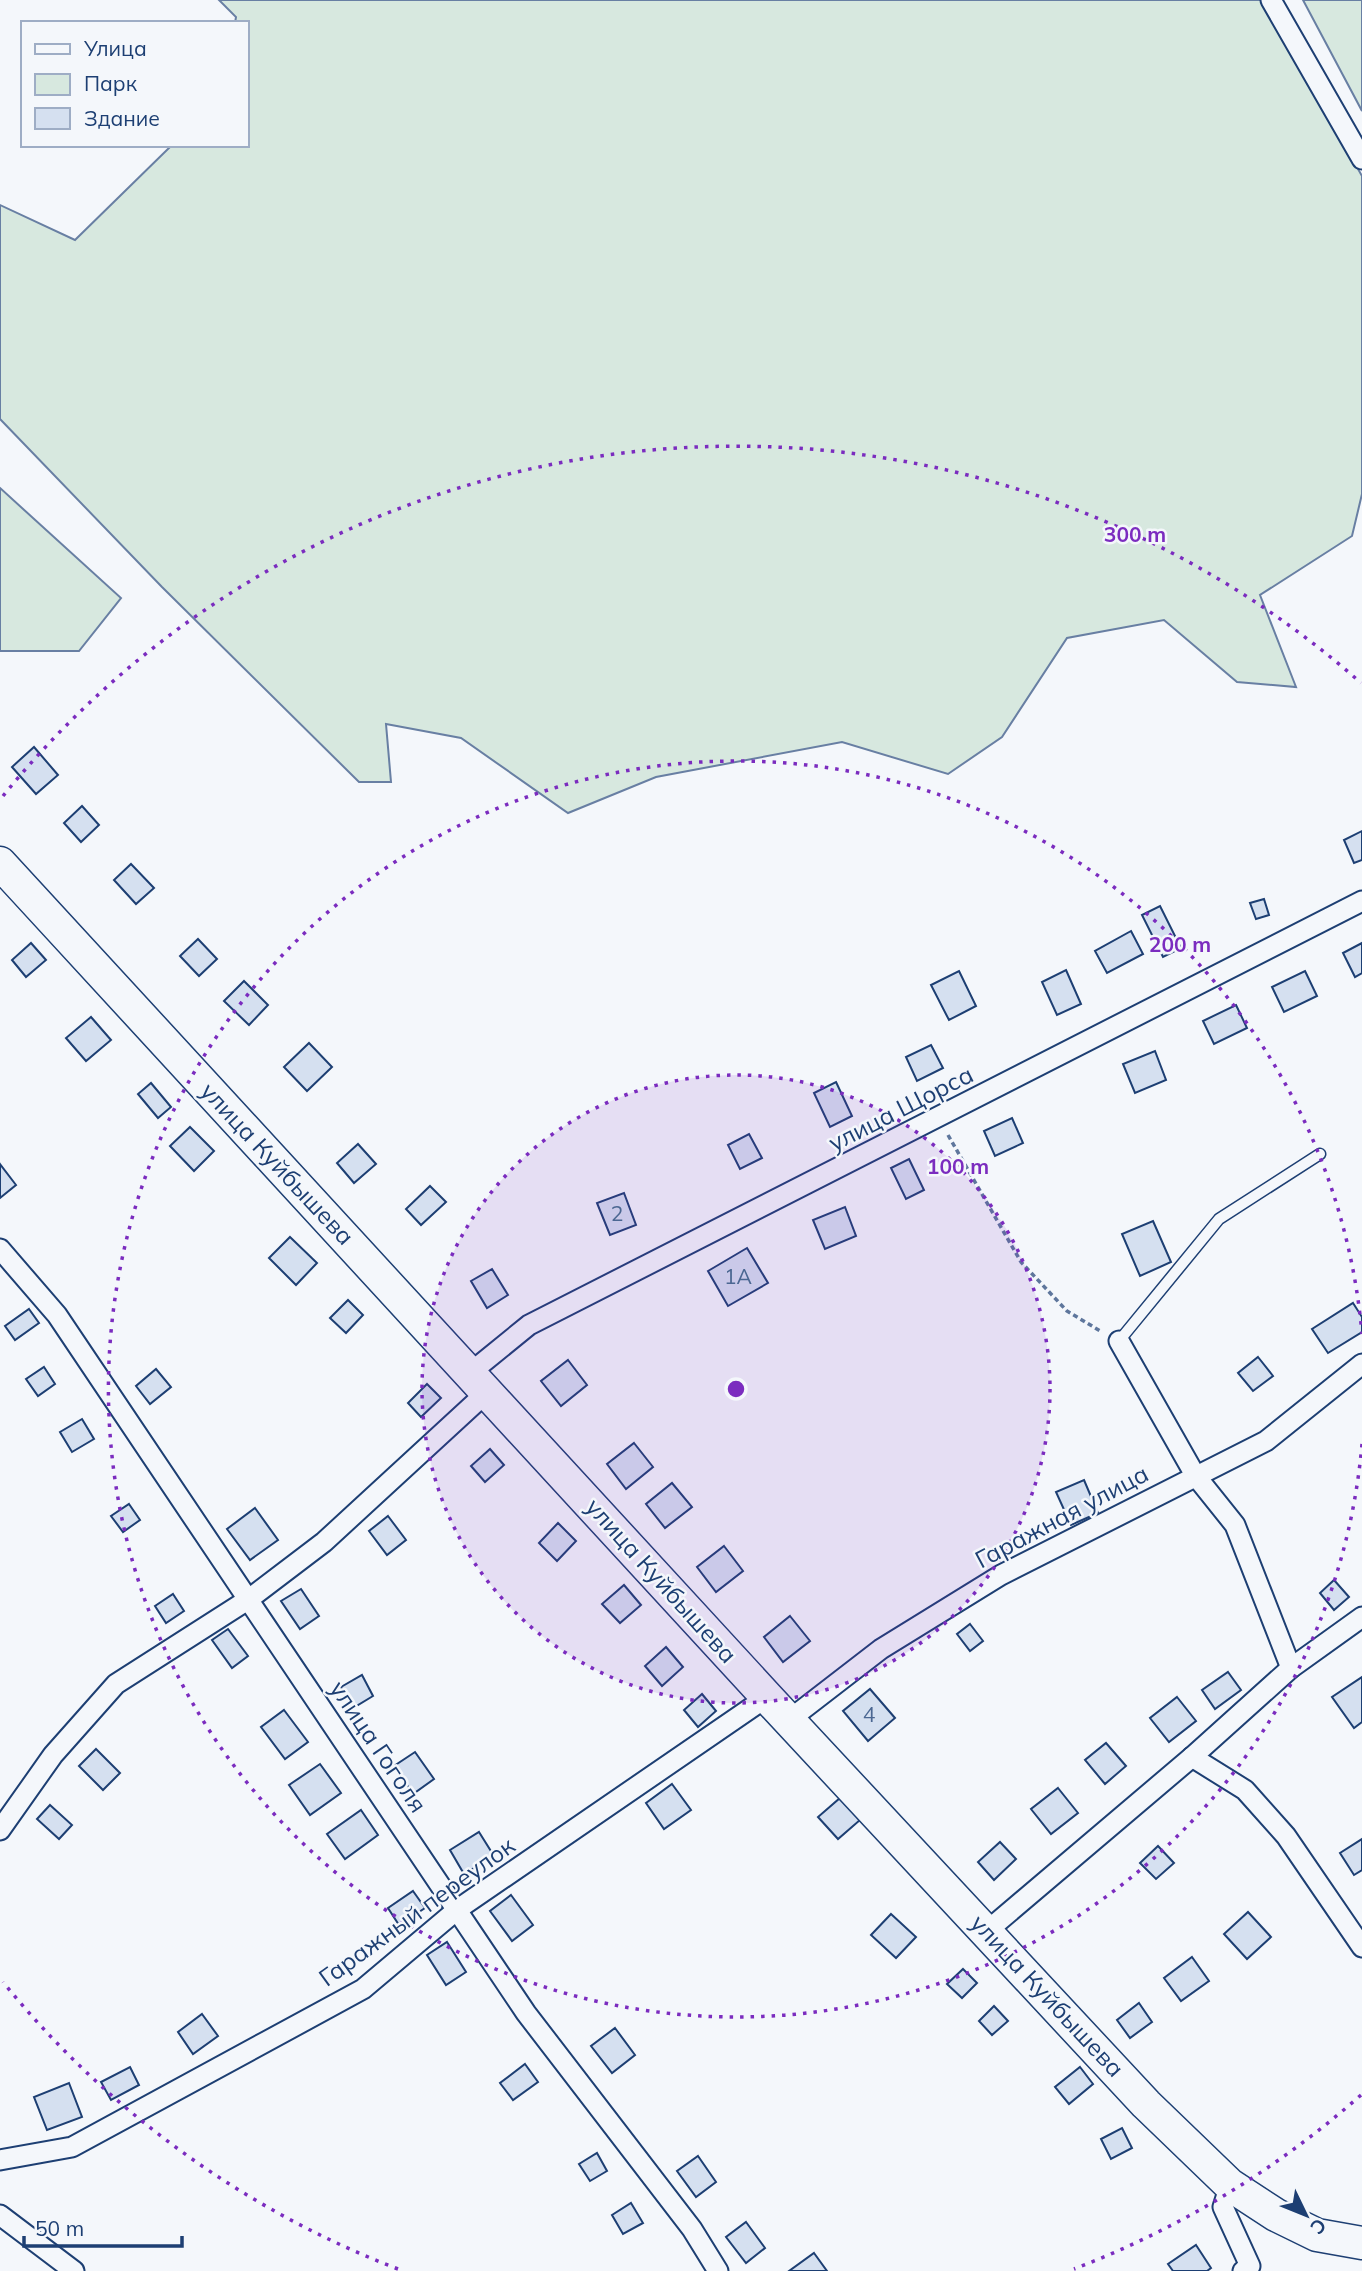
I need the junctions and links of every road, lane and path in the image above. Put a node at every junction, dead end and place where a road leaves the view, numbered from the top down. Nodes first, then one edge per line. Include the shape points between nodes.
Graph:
1 (1271, 0) edge
2 (1362, 159) edge
3 (0, 863) edge
4 (1362, 901) edge
5 (938, 1117) junction
6 (1320, 1154) dead end
7 (0, 1249) edge
8 (1119, 1341) junction
9 (1362, 1364) edge
10 (478, 1382) junction
11 (1195, 1475) junction
12 (249, 1599) junction
13 (1362, 1617) edge
14 (1291, 1668) junction
15 (767, 1697) junction
16 (789, 1720) junction
17 (1192, 1757) junction
18 (0, 1830) edge
19 (457, 1909) junction
20 (987, 1931) junction
21 (1362, 1947) edge
22 (0, 2160) edge
23 (1230, 2185) junction
24 (0, 2215) edge
25 (1362, 2243) edge
26 (74, 2271) edge
27 (719, 2271) edge
28 (1243, 2271) edge

1 - 2 street
3 - 10 highway, улица Куйбышева
4 - 5 street, улица Щорса
5 - 8 path via 1021,1262 1067,1311
5 - 10 street, улица Щорса via 529,1325
6 - 8 lane via 1219,1219
7 - 12 street, улица Гоголя via 57,1315
8 - 11 street
9 - 11 street, Гаражная улица via 1266,1441
10 - 12 street, улица Щорса via 324,1542
10 - 15 highway, улица Куйбышева
11 - 14 street via 1235,1525
11 - 16 street, Гаражная улица via 1001,1575 881,1649
12 - 18 street, улица Щорса via 116,1684 53,1755
12 - 19 street, улица Гоголя
13 - 14 street
14 - 17 street
15 - 16 highway, улица Куйбышева
15 - 19 street, Гаражный переулок
16 - 20 highway, улица Куйбышева
17 - 20 street
17 - 21 street via 1245,1790 1286,1836
19 - 22 street, Гаражный переулок via 363,1989 263,2045 72,2147
19 - 27 street, улица Гоголя via 526,2013 692,2229
20 - 23 highway, улица Куйбышева via 1146,2104
23 - 25 highway, улица Куйбышева via 1317,2235
23 - 28 street via 1223,2207 1250,2266
24 - 26 street

